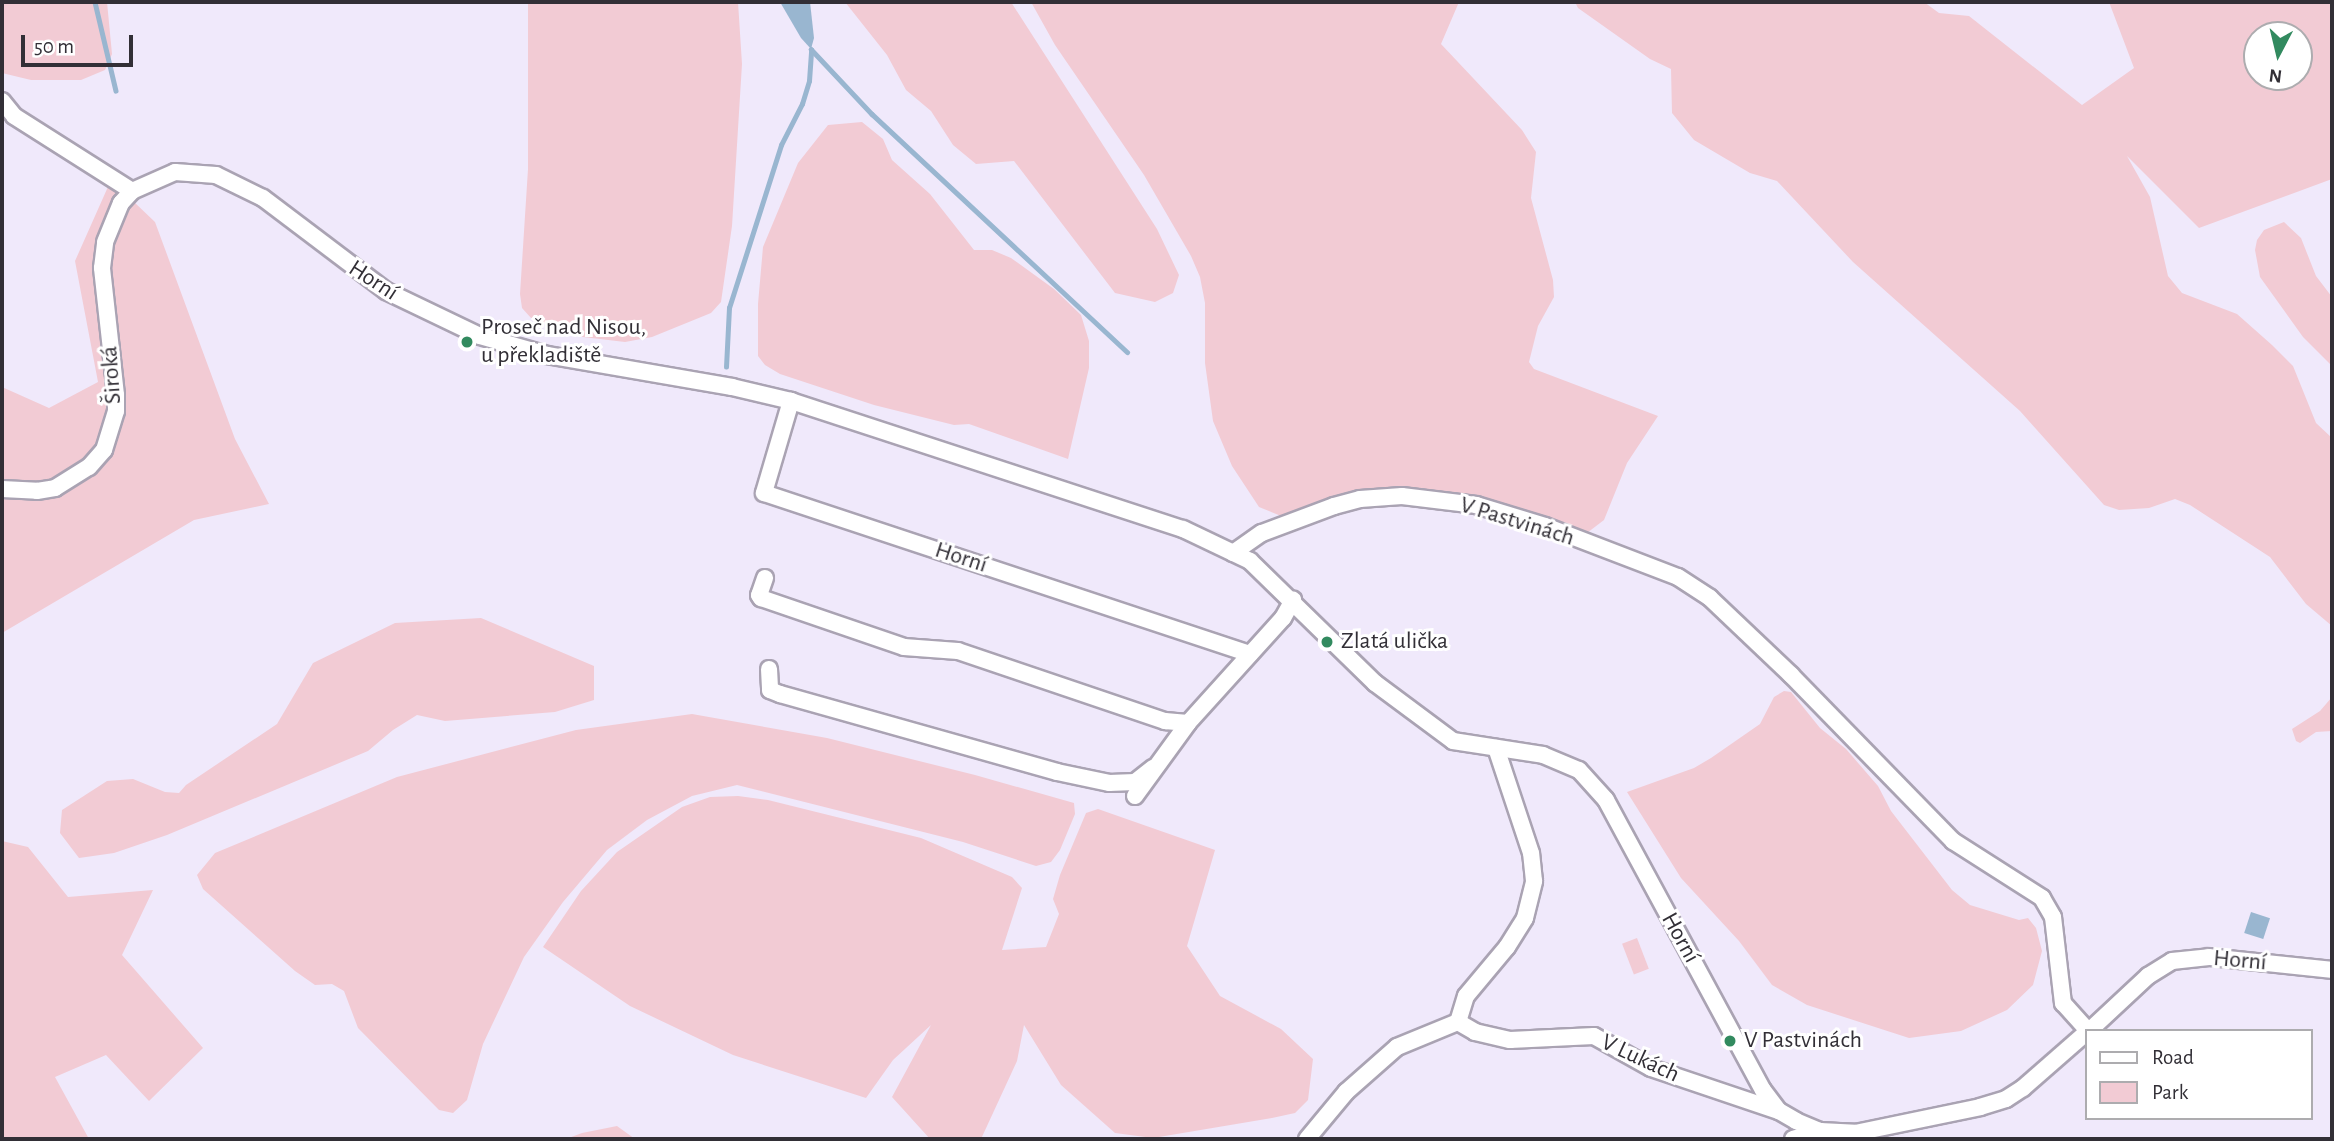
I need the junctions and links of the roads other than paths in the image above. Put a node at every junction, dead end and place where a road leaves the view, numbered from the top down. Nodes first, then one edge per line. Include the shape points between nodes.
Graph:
1 (2, 101) edge
2 (132, 191) junction
3 (790, 401) junction
4 (2, 489) edge
5 (1233, 553) junction
6 (765, 578) dead end
7 (1293, 600) junction
8 (1250, 654) junction
9 (769, 669) dead end
10 (1188, 723) junction
11 (1496, 748) junction
12 (1153, 768) junction
13 (1135, 796) dead end
14 (2332, 970) edge
15 (1458, 1022) junction
16 (2086, 1029) edge
17 (2090, 1029) edge
18 (2086, 1033) edge
19 (1779, 1111) junction
20 (1820, 1131) junction
21 (1307, 1139) edge
22 (1793, 1139) edge

1 - 2 street via 14,116
2 - 3 street, Horní via 175,172 216,175 263,198 386,291 480,336 547,355
2 - 4 street, Široká via 112,219 103,255 103,293 116,395 104,450 89,467 55,488
3 - 5 street, Horní via 1183,529
3 - 8 street, Horní via 764,492
5 - 7 street, Horní via 1251,561
5 - 16 street, V Pastvinách via 1262,533 1334,506 1402,496 1476,505 1678,577 1710,598 1791,675 1953,841 2042,898 2053,917 2063,1003
6 - 10 street via 758,595 761,598 904,647 958,652 1165,721
7 - 8 street
7 - 11 street, Horní via 1375,683 1453,741
8 - 10 street
9 - 12 street via 765,690 1085,778 1135,782
10 - 12 street
11 - 15 street via 1531,853 1534,881 1525,918 1466,996
11 - 19 street, Horní via 1543,755 1579,770 1606,800 1763,1090
12 - 13 street
14 - 17 street, Horní via 2209,957 2172,961 2148,976
15 - 19 street, V Lukách via 1475,1032 1510,1040 1594,1036 1651,1068
15 - 21 street via 1397,1047 1346,1092
18 - 20 street, Horní via 2006,1099 1855,1133
19 - 20 street, Horní
20 - 22 street

